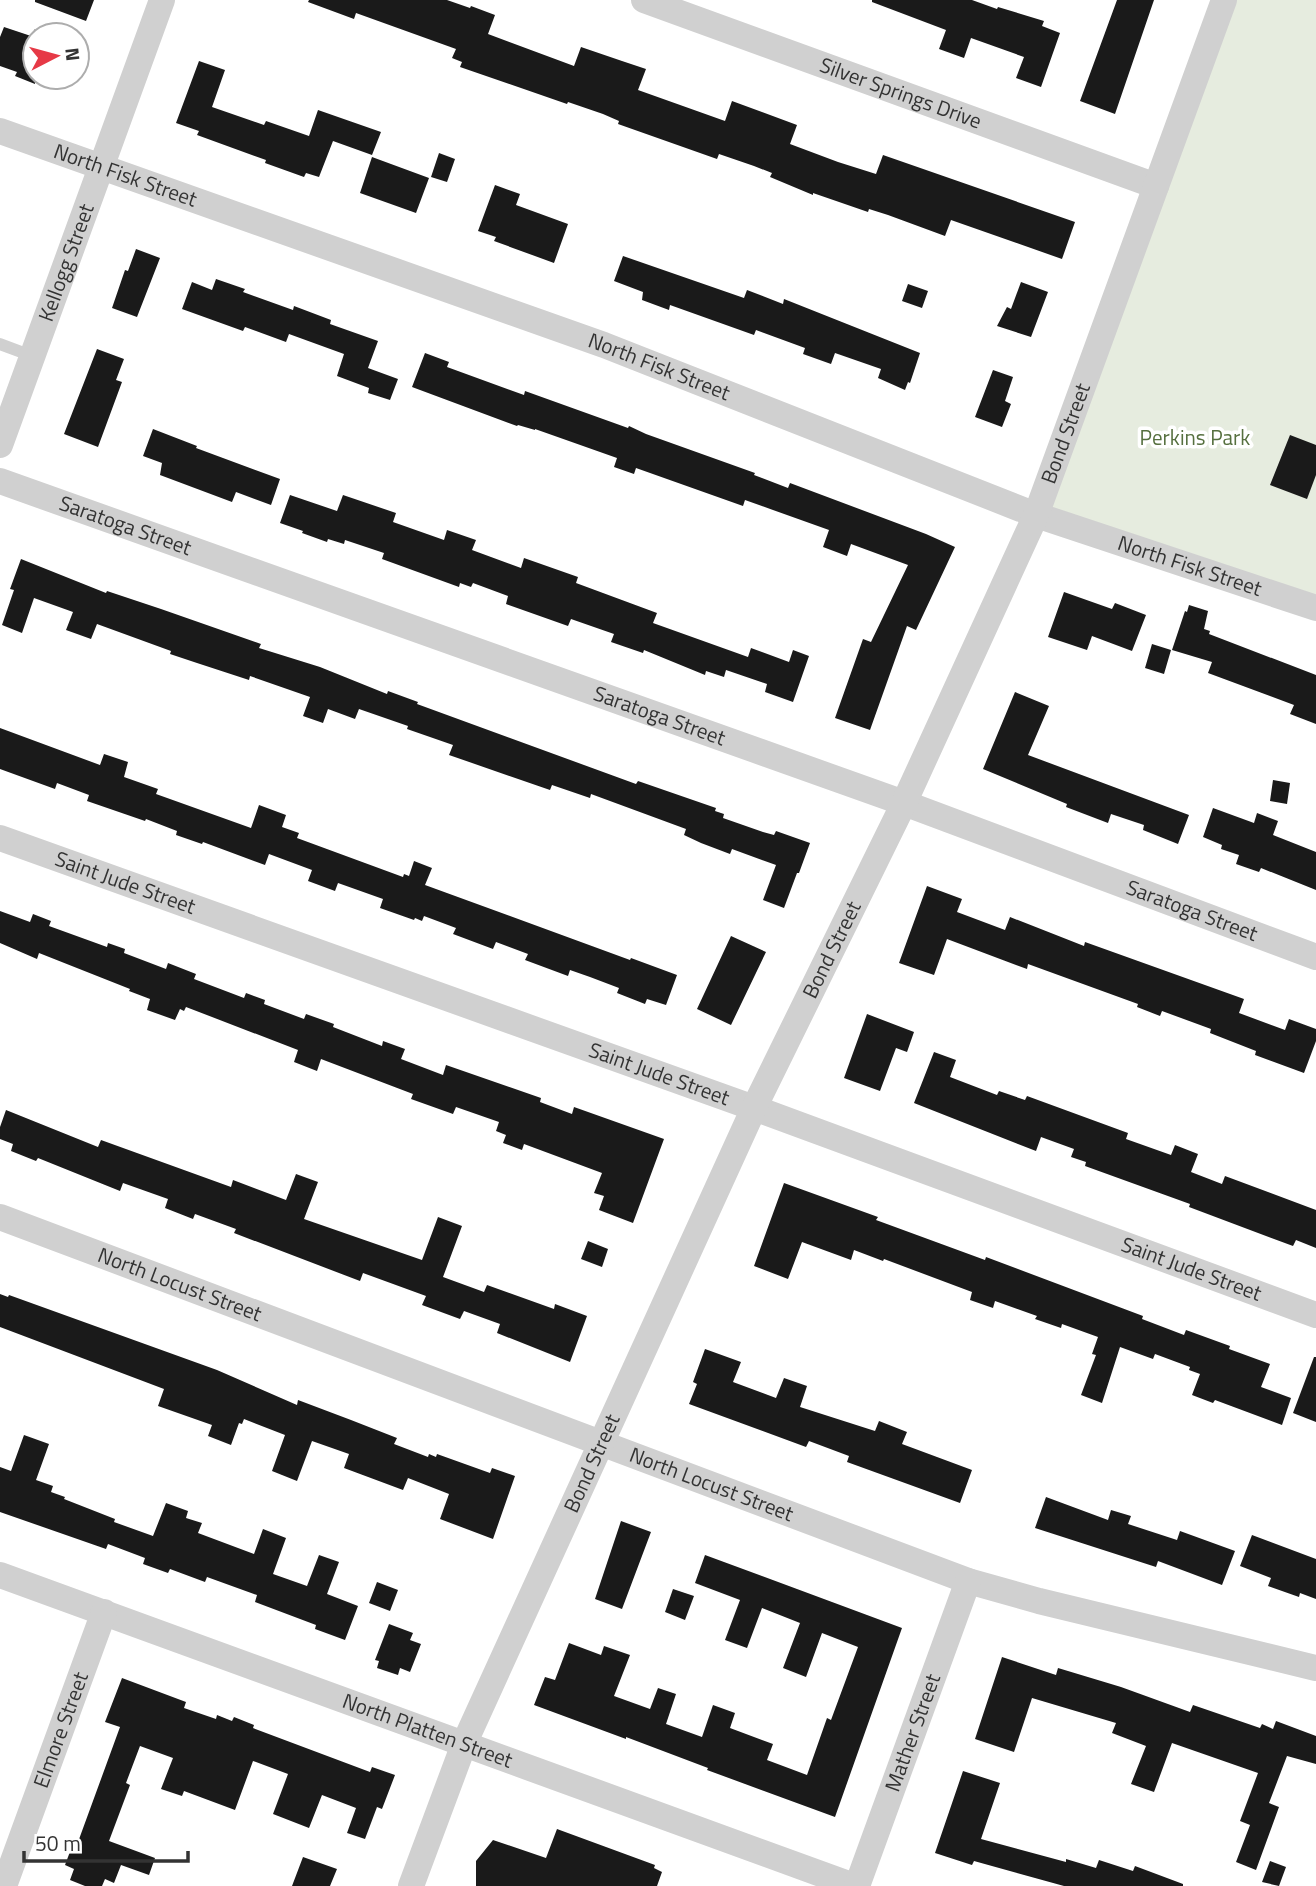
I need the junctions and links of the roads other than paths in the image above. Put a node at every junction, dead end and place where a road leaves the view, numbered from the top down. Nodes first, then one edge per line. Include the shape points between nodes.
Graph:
1 (162, 0) edge
2 (644, 0) edge
3 (1224, 0) edge
4 (0, 131) edge
5 (101, 167) junction
6 (1156, 186) junction
7 (0, 344) edge
8 (33, 356) junction
9 (0, 445) edge
10 (0, 481) edge
11 (1037, 516) junction
12 (1316, 608) edge
13 (904, 803) junction
14 (0, 838) edge
15 (1316, 957) edge
16 (754, 1108) junction
17 (0, 1217) edge
18 (1316, 1315) edge
19 (601, 1443) junction
20 (0, 1575) edge
21 (968, 1581) junction
22 (104, 1612) junction
23 (1316, 1668) edge
24 (464, 1744) junction
25 (4, 1886) edge
26 (411, 1886) edge
27 (856, 1886) edge

1 - 5 street, Kellogg Street
2 - 6 street, Silver Springs Drive
3 - 6 street, Bond Street
4 - 5 street, North Fisk Street
5 - 8 street, Kellogg Street
5 - 11 street, North Fisk Street via 604,345
6 - 11 street, Bond Street
7 - 8 lane
8 - 9 street, Kellogg Street
10 - 13 street, Saratoga Street
11 - 12 street, North Fisk Street
11 - 13 street, Bond Street
13 - 15 street, Saratoga Street
13 - 16 street, Bond Street
14 - 16 street, Saint Jude Street
16 - 18 street, Saint Jude Street
16 - 19 street, Bond Street
17 - 19 street, North Locust Street
19 - 21 street, North Locust Street
19 - 24 street, Bond Street
20 - 22 street, North Platten Street
21 - 23 street, North Locust Street
21 - 27 street, Mather Street
22 - 24 street, North Platten Street
22 - 25 street, Elmore Street
24 - 26 street, Bond Street
24 - 27 street, North Platten Street

